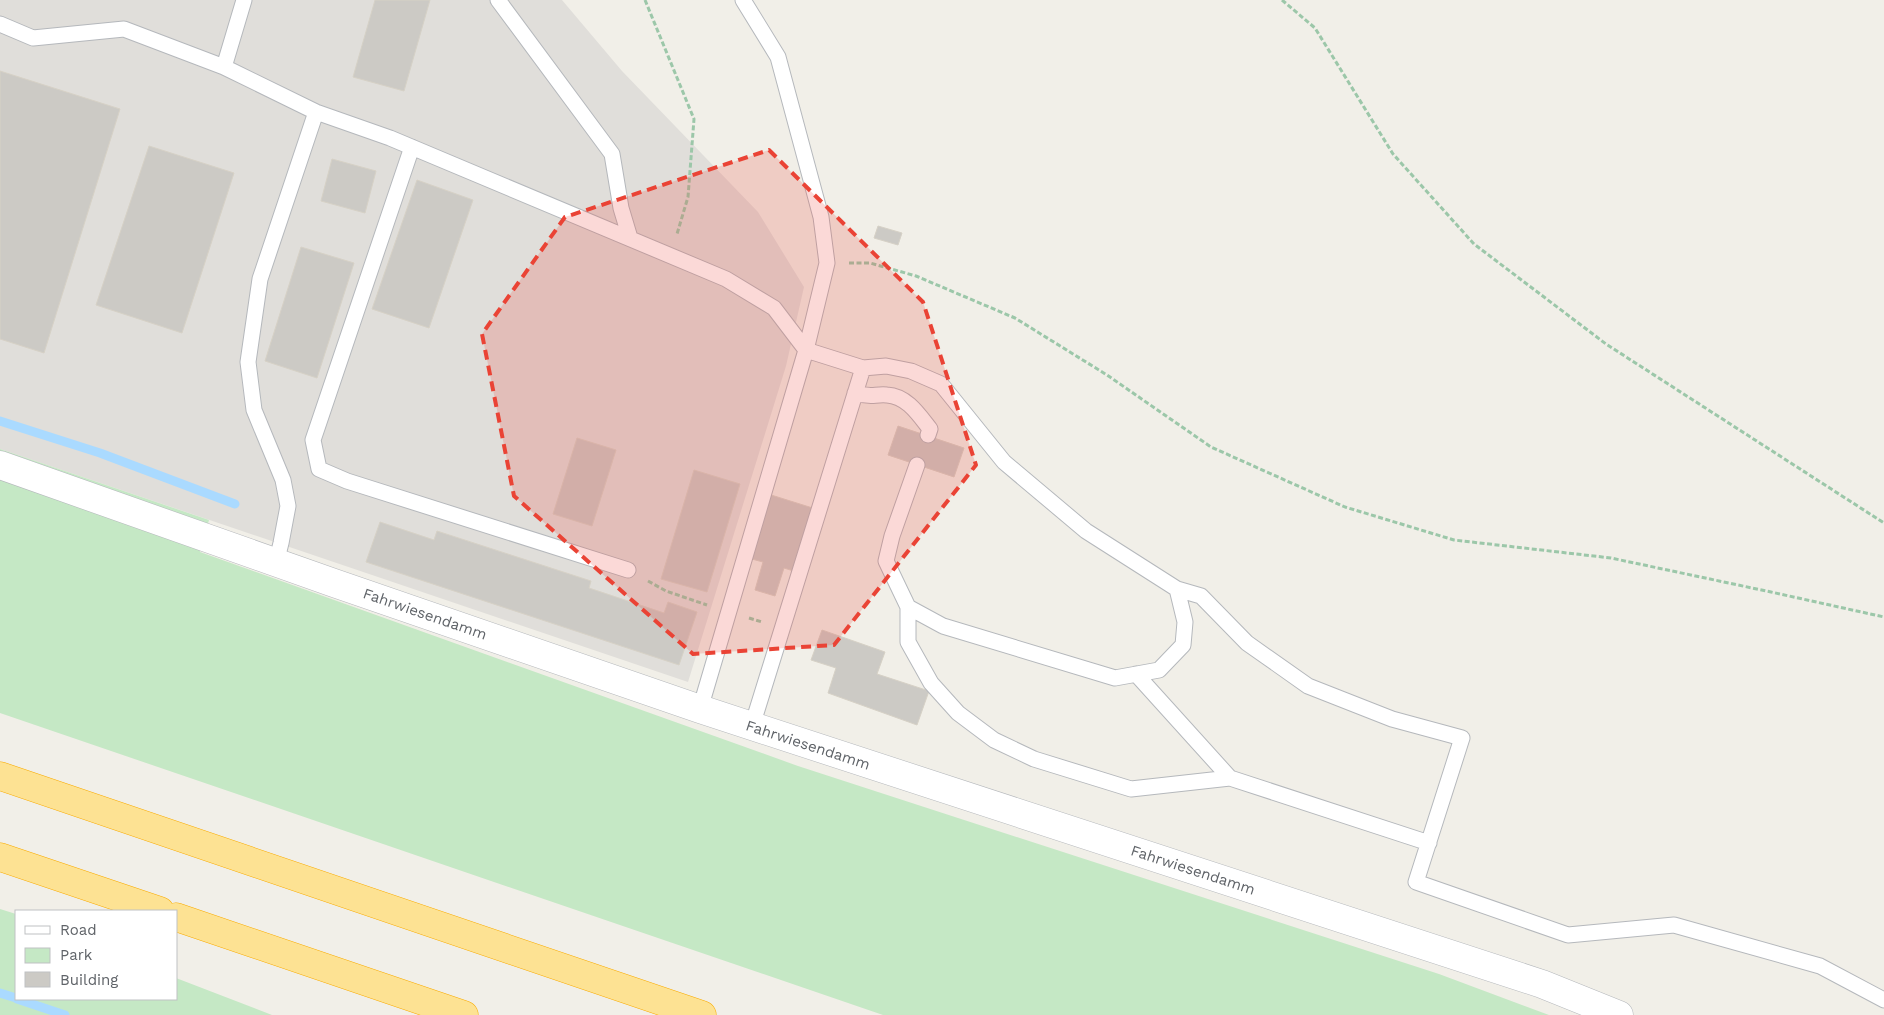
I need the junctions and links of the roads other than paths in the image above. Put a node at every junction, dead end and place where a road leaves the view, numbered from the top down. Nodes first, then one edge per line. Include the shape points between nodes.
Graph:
1 (244, 0) edge
2 (498, 0) edge
3 (743, 0) edge
4 (0, 24) edge
5 (224, 67) junction
6 (316, 112) junction
7 (412, 147) junction
8 (630, 238) junction
9 (806, 350) junction
10 (863, 368) junction
11 (856, 394) junction
12 (928, 436) dead end
13 (917, 465) dead end
14 (0, 466) edge
15 (276, 563) junction
16 (628, 570) road end
17 (1177, 589) junction
18 (908, 607) junction
19 (1136, 674) junction
20 (700, 709) junction
21 (752, 726) junction
22 (0, 776) edge
23 (1230, 778) junction
24 (1429, 843) junction
25 (0, 856) edge
26 (157, 910) edge
27 (178, 918) edge
28 (1884, 1000) edge
29 (464, 1015) edge
30 (702, 1015) edge
31 (1619, 1015) edge

1 - 5 lane
2 - 8 lane via 612,154 621,208
3 - 9 lane via 778,57 821,217 827,262
4 - 5 lane via 33,38 124,29
5 - 6 lane
6 - 7 lane
6 - 15 lane via 260,279 248,362 254,410 283,480 288,506
7 - 8 lane
7 - 16 lane via 313,440 319,469 347,481
8 - 9 lane via 726,279 774,308
9 - 10 lane
9 - 20 lane
10 - 11 lane
10 - 17 lane via 886,366 911,371 941,384 1004,462 1086,531
11 - 12 lane via 867,397 888,394 908,403 930,428
11 - 21 lane
13 - 18 lane via 886,562
14 - 15 street, Fahrwiesendamm
15 - 20 street, Fahrwiesendamm
17 - 19 lane via 1185,622 1183,646 1159,670
17 - 24 lane via 1201,596 1247,642 1308,686 1392,719 1462,738
18 - 19 lane via 943,626 1115,678
18 - 23 lane via 908,642 931,682 958,713 994,740 1034,759 1131,789
19 - 23 lane
20 - 21 street, Fahrwiesendamm
21 - 31 street, Fahrwiesendamm via 1542,984
22 - 30 highway
23 - 24 lane
24 - 28 lane via 1416,882 1559,932 1568,934 1674,925 1820,966
25 - 26 highway
27 - 29 highway

